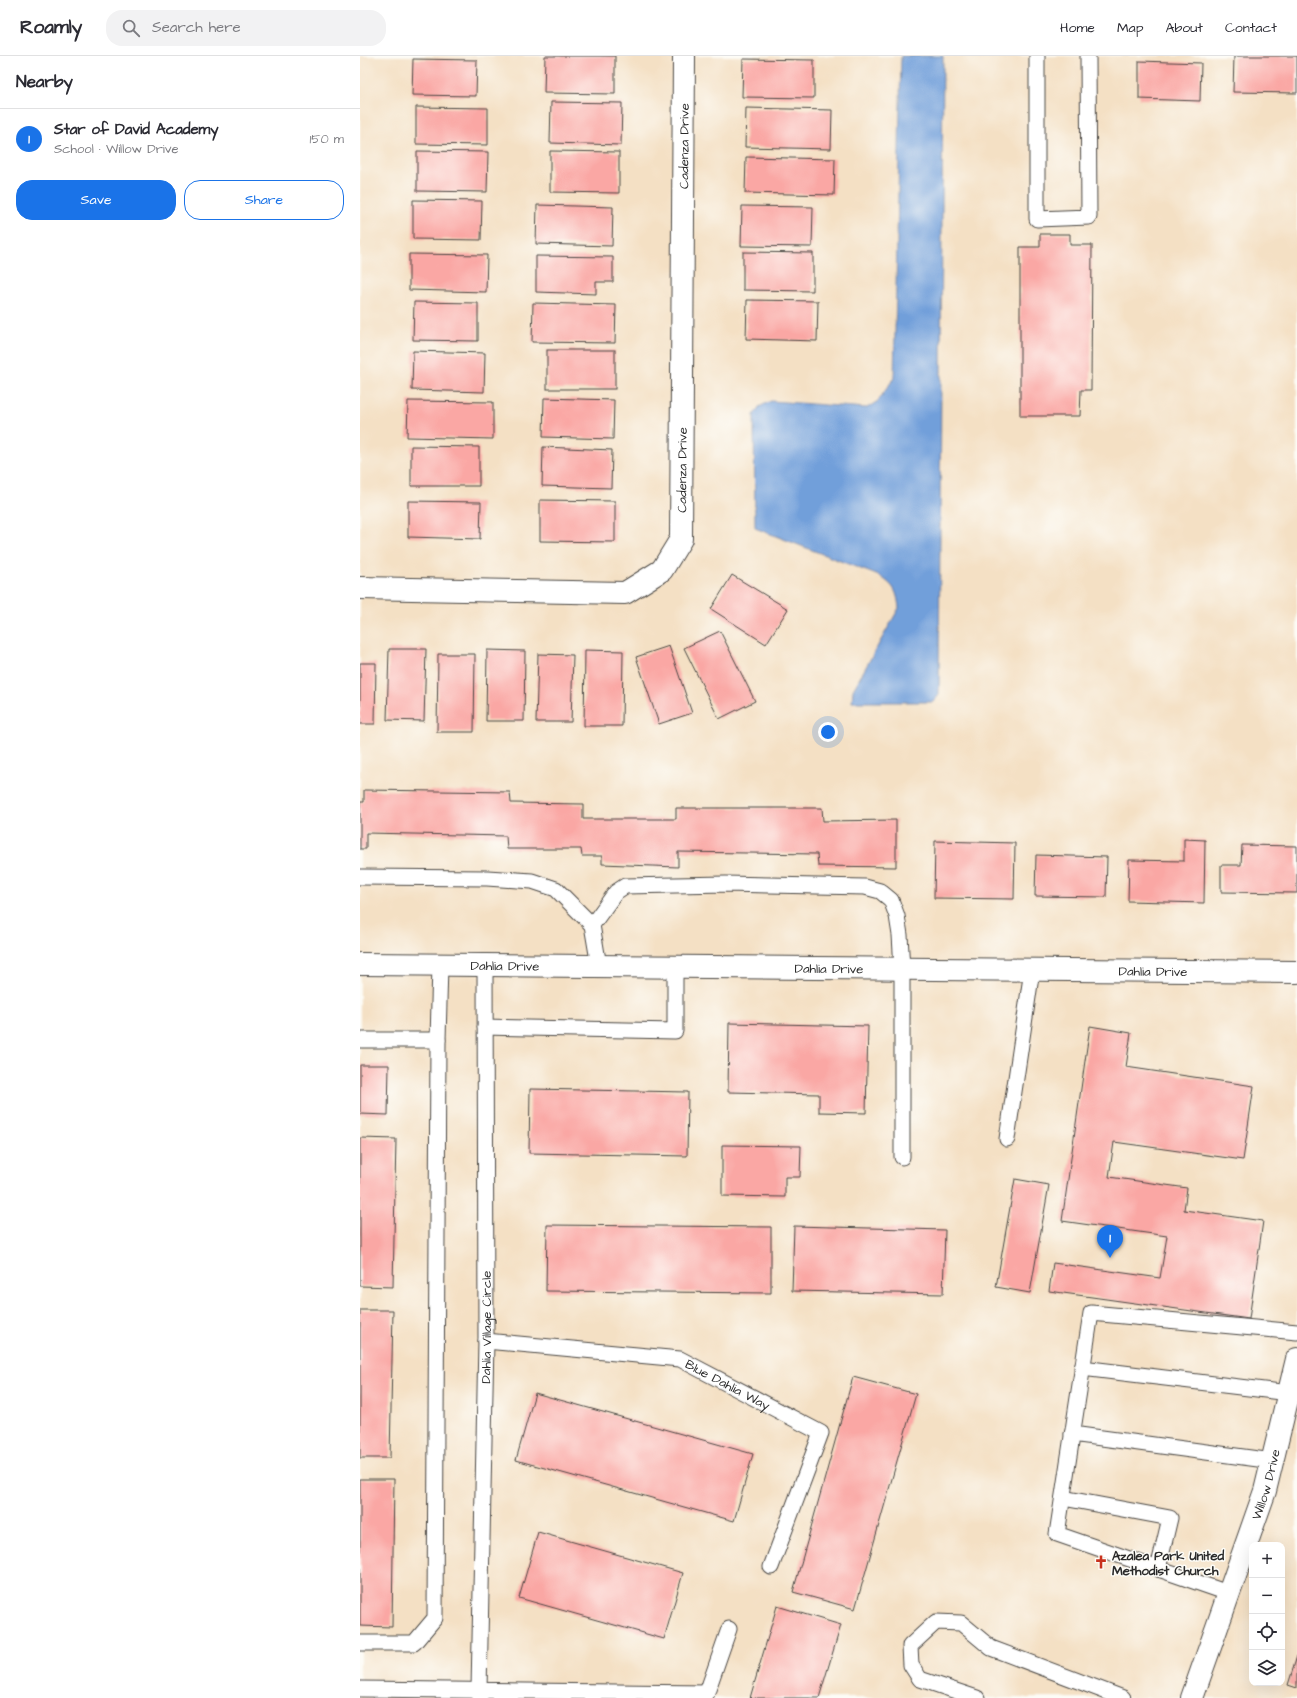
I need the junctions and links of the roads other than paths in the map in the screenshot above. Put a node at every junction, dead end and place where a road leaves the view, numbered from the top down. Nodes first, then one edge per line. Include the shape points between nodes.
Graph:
1 (684, 56) edge
2 (1037, 56) edge
3 (1088, 56) edge
4 (360, 588) edge
5 (360, 877) edge
6 (592, 925) junction
7 (360, 964) edge
8 (440, 965) junction
9 (485, 965) junction
10 (599, 966) junction
11 (675, 967) junction
12 (902, 969) junction
13 (1032, 970) junction
14 (1297, 972) edge
15 (485, 1027) junction
16 (360, 1040) edge
17 (438, 1040) junction
18 (1008, 1139) dead end
19 (902, 1157) dead end
20 (1297, 1332) edge
21 (486, 1341) junction
22 (1297, 1359) edge
23 (1082, 1368) junction
24 (1289, 1393) junction
25 (1072, 1434) junction
26 (1273, 1461) junction
27 (1063, 1498) junction
28 (771, 1567) dead end
29 (1158, 1568) junction
30 (1228, 1593) junction
31 (729, 1629) dead end
32 (360, 1643) edge
33 (360, 1689) edge
34 (480, 1694) edge
35 (706, 1696) edge
36 (977, 1698) edge
37 (1123, 1698) edge
38 (1192, 1698) edge

1 - 4 street, Cadenza Drive via 681,539 662,570 624,594
2 - 3 lane via 1037,219 1089,217
5 - 6 lane via 532,881 556,890
6 - 10 lane
6 - 12 lane via 616,892 625,886 726,884 865,887 880,891 891,900 897,916
7 - 8 street, Dahlia Drive
8 - 9 street, Dahlia Drive
8 - 17 lane
9 - 10 street, Dahlia Drive
9 - 15 lane, Dahlia Village Circle
10 - 11 street, Dahlia Drive
11 - 12 street, Dahlia Drive
11 - 15 lane via 675,1031
12 - 13 street, Dahlia Drive
12 - 19 lane
13 - 14 street, Dahlia Drive
13 - 18 lane
15 - 21 lane, Dahlia Village Circle
16 - 17 lane
17 - 32 lane via 435,1618 414,1643
20 - 23 lane via 1091,1312
21 - 28 lane, Blue Dahlia Way via 680,1359 821,1433
21 - 34 lane, Dahlia Village Circle
22 - 24 street, Willow Drive
23 - 24 lane
23 - 25 lane
24 - 26 street, Willow Drive
25 - 26 lane
25 - 27 lane
26 - 30 street, Willow Drive via 1265,1491
27 - 29 lane via 1057,1534
27 - 29 lane via 1170,1518
29 - 30 lane
30 - 38 street, Willow Drive
31 - 35 lane
33 - 34 lane
34 - 35 lane
36 - 37 lane via 920,1679 911,1665 910,1646 936,1622 961,1623 991,1648

